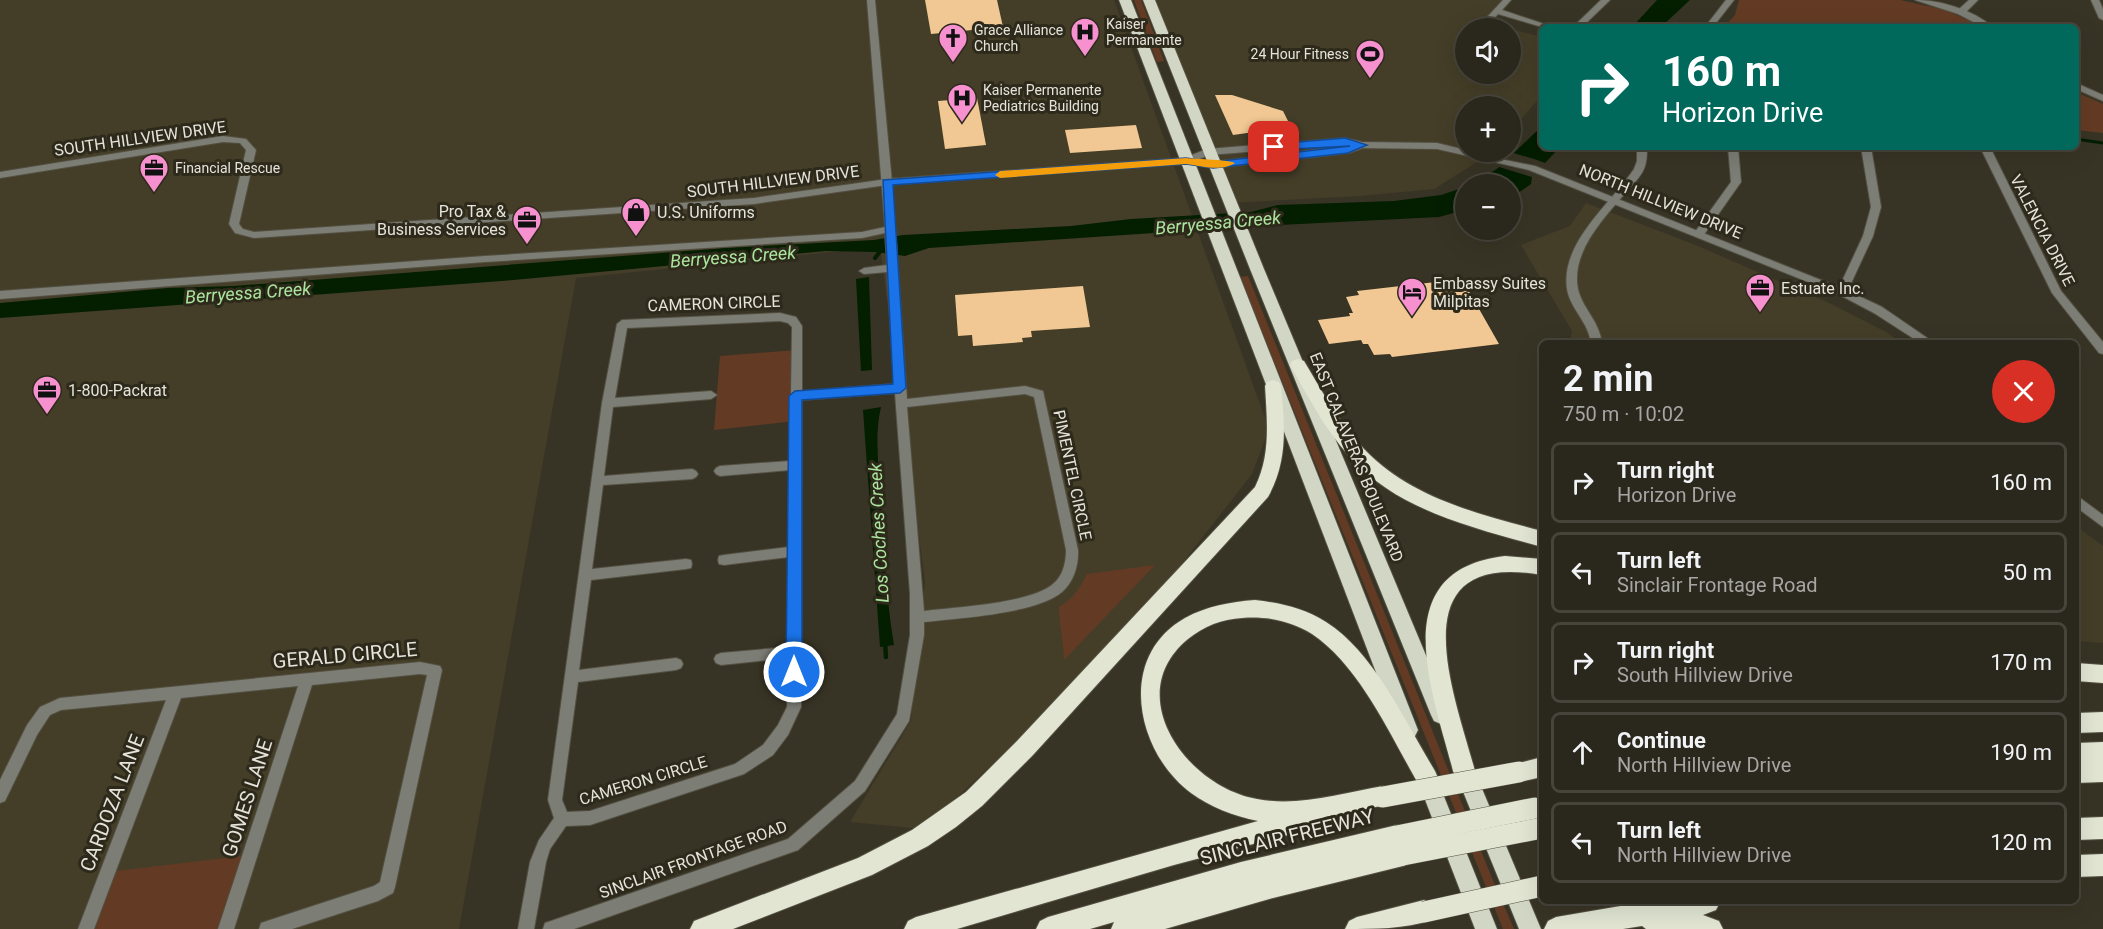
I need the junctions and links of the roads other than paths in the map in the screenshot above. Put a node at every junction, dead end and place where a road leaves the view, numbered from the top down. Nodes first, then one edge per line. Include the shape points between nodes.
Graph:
1 (871, 0) edge
2 (1125, 0) edge
3 (1149, 0) edge
4 (1507, 0) edge
5 (1606, 0) edge
6 (1730, 0) edge
7 (1919, 0) edge
8 (1974, 0) edge
9 (2095, 0) edge
10 (1497, 11) junction
11 (1961, 12) junction
12 (1490, 18) edge
13 (2103, 18) edge
14 (1539, 24) edge
15 (1580, 24) edge
16 (1711, 24) edge
17 (1983, 24) edge
18 (2079, 87) edge
19 (2103, 98) edge
20 (1642, 150) edge
21 (1733, 150) edge
22 (1866, 150) edge
23 (1986, 150) edge
24 (1210, 159) junction
25 (1186, 161) junction
26 (0, 175) edge
27 (887, 182) junction
28 (1613, 201) junction
29 (890, 230) junction
30 (1699, 234) junction
31 (892, 266) junction
32 (864, 271) dead end
33 (1842, 292) junction
34 (0, 295) edge
35 (1596, 340) edge
36 (1924, 340) edge
37 (2103, 350) edge
38 (1298, 365) junction
39 (1273, 386) junction
40 (900, 388) junction
41 (711, 395) dead end
42 (795, 396) junction
43 (609, 403) junction
44 (901, 404) junction
45 (795, 465) junction
46 (720, 471) dead end
47 (692, 474) dead end
48 (600, 481) junction
49 (2079, 502) edge
50 (2103, 522) edge
51 (1539, 538) edge
52 (795, 551) junction
53 (724, 560) dead end
54 (686, 564) dead end
55 (1539, 567) edge
56 (587, 575) junction
57 (917, 617) junction
58 (793, 652) junction
59 (721, 659) dead end
60 (676, 664) dead end
61 (2079, 672) edge
62 (2103, 674) edge
63 (572, 677) junction
64 (307, 679) junction
65 (176, 692) junction
66 (2103, 722) edge
67 (2079, 723) edge
68 (2103, 752) edge
69 (2079, 753) edge
70 (1539, 769) edge
71 (1464, 771) junction
72 (2103, 772) edge
73 (2079, 773) edge
74 (1427, 778) junction
75 (0, 796) edge
76 (1383, 797) junction
77 (1539, 814) edge
78 (562, 819) junction
79 (2103, 828) edge
80 (2079, 829) edge
81 (1400, 846) junction
82 (2103, 865) edge
83 (2079, 866) edge
84 (1539, 887) edge
85 (1696, 904) edge
86 (1586, 923) junction
87 (86, 929) edge
88 (226, 929) edge
89 (267, 929) edge
90 (526, 929) edge
91 (551, 929) edge
92 (702, 929) edge
93 (916, 929) edge
94 (1048, 929) edge
95 (1123, 929) edge
96 (1357, 929) edge
97 (1486, 929) edge
98 (1530, 929) edge
99 (1556, 929) edge
100 (1711, 929) edge

1 - 27 street, SINCLAIR FRONTAGE ROAD
2 - 25 highway
3 - 24 highway, EAST CALAVERAS BOULEVARD
4 - 10 street
5 - 15 street
6 - 16 street
7 - 11 street
8 - 11 street
9 - 13 street
10 - 12 street
10 - 14 street
11 - 17 street
18 - 19 street
20 - 28 street via 1639,170
21 - 30 street via 1736,182
22 - 33 street via 1876,207
23 - 37 street, VALENCIA DRIVE via 2057,293
24 - 25 street, NORTH HILLVIEW DRIVE
24 - 28 street, NORTH HILLVIEW DRIVE via 1348,150 1362,145 1437,146 1489,156 1554,176
24 - 38 highway, EAST CALAVERAS BOULEVARD
25 - 27 street, SOUTH HILLVIEW DRIVE
25 - 39 highway
26 - 27 street, SOUTH HILLVIEW DRIVE via 223,139 243,141 251,150 234,224 239,231 254,235 754,201
27 - 29 street, SINCLAIR FRONTAGE ROAD
28 - 30 street, NORTH HILLVIEW DRIVE
28 - 35 street via 1585,241 1571,281 1574,300
29 - 31 street, SINCLAIR FRONTAGE ROAD
29 - 34 street
30 - 33 street, NORTH HILLVIEW DRIVE
31 - 32 street
31 - 40 street, SINCLAIR FRONTAGE ROAD
33 - 36 street, NORTH HILLVIEW DRIVE
38 - 51 highway via 1337,429 1384,478 1446,511
38 - 71 highway, EAST CALAVERAS BOULEVARD
39 - 74 highway
39 - 92 highway via 1277,449 1262,492 1000,774 948,819 894,852
40 - 42 street
40 - 44 street, SINCLAIR FRONTAGE ROAD
41 - 43 street
42 - 43 street, CAMERON CIRCLE via 797,326 780,317 622,324
42 - 45 street, CAMERON CIRCLE
43 - 48 street, CAMERON CIRCLE
44 - 57 street, SINCLAIR FRONTAGE ROAD
44 - 57 street, PIMENTEL CIRCLE via 1025,390 1039,394 1072,550 1068,575 1057,590 1036,600
45 - 46 street
45 - 52 street, CAMERON CIRCLE
47 - 48 street
48 - 56 street, CAMERON CIRCLE
49 - 50 street
52 - 53 street
52 - 58 street, CAMERON CIRCLE
54 - 56 street
55 - 71 highway via 1505,564 1477,570 1453,585 1438,609 1433,641 1436,661
56 - 63 street, CAMERON CIRCLE
57 - 91 street, SINCLAIR FRONTAGE ROAD via 904,716 860,786 793,845
58 - 59 street
58 - 78 street, CAMERON CIRCLE via 794,707 768,750 739,769 590,818
60 - 63 street
61 - 62 highway
63 - 78 street, CAMERON CIRCLE via 555,800
64 - 65 street, GERALD CIRCLE
64 - 88 street, GOMES LANE
64 - 89 street, GERALD CIRCLE via 420,668 435,670 387,887
65 - 75 street, GERALD CIRCLE via 60,704 45,711
65 - 87 street, CARDOZA LANE
66 - 67 highway
68 - 69 highway
70 - 76 highway, bridge
71 - 98 highway, EAST CALAVERAS BOULEVARD
72 - 73 highway
74 - 76 highway via 1359,668 1334,640 1304,619 1250,608 1212,614 1182,631 1159,659 1151,692 1156,731 1178,768 1195,784 1234,805 1277,812
74 - 97 highway
76 - 93 highway
77 - 81 highway, bridge
78 - 90 street via 544,845 538,862
79 - 80 highway
81 - 94 highway, SINCLAIR FREEWAY via 1241,874
81 - 95 highway
82 - 83 highway
84 - 96 highway, bridge
85 - 86 highway
86 - 99 highway
86 - 100 highway via 1666,918

